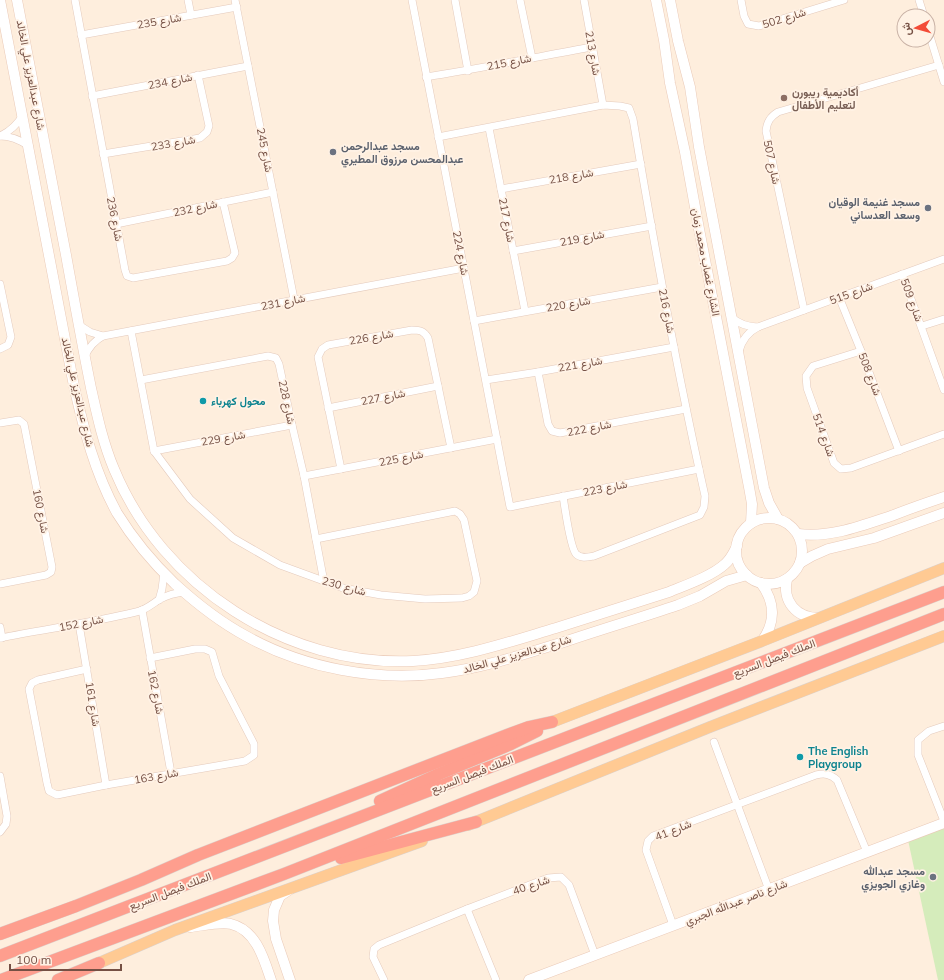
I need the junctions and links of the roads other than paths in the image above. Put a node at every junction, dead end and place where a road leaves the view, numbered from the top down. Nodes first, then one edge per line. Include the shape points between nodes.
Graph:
1 (0, 0) edge
2 (17, 0) edge
3 (75, 0) edge
4 (188, 0) edge
5 (412, 0) edge
6 (455, 0) edge
7 (520, 0) edge
8 (584, 0) edge
9 (656, 0) edge
10 (670, 0) edge
11 (742, 0) edge
12 (844, 0) edge
13 (236, 3) edge
14 (191, 15) junction
15 (81, 35) junction
16 (592, 47) junction
17 (934, 48) edge
18 (532, 58) junction
19 (939, 65) junction
20 (248, 66) junction
21 (468, 71) junction
22 (198, 75) junction
23 (426, 77) junction
24 (689, 81) junction
25 (944, 82) edge
26 (670, 83) junction
27 (92, 96) junction
28 (692, 99) junction
29 (673, 100) junction
30 (603, 106) junction
31 (23, 115) junction
32 (489, 128) junction
33 (0, 136) edge
34 (438, 137) junction
35 (29, 146) junction
36 (103, 154) junction
37 (641, 164) junction
38 (501, 189) junction
39 (273, 192) junction
40 (223, 202) junction
41 (116, 224) junction
42 (652, 226) junction
43 (60, 227) junction
44 (45, 229) junction
45 (63, 240) junction
46 (48, 244) junction
47 (513, 251) junction
48 (944, 258) edge
49 (464, 268) junction
50 (902, 274) junction
51 (0, 284) edge
52 (662, 287) junction
53 (840, 297) junction
54 (294, 300) junction
55 (804, 310) junction
56 (524, 311) junction
57 (732, 317) junction
58 (944, 319) edge
59 (474, 321) junction
60 (79, 325) junction
61 (922, 326) junction
62 (758, 327) junction
63 (131, 331) junction
64 (103, 336) junction
65 (674, 346) junction
66 (0, 349) edge
67 (861, 351) junction
68 (738, 353) junction
69 (85, 356) junction
70 (538, 372) junction
71 (141, 380) junction
72 (486, 380) junction
73 (438, 386) junction
74 (944, 390) edge
75 (328, 408) junction
76 (686, 409) junction
77 (0, 423) edge
78 (292, 426) junction
79 (944, 434) edge
80 (497, 439) junction
81 (451, 448) junction
82 (154, 450) junction
83 (899, 451) junction
84 (342, 469) junction
85 (699, 469) junction
86 (304, 476) junction
87 (563, 496) junction
88 (944, 496) edge
89 (510, 507) joint
90 (944, 513) edge
91 (778, 519) junction
92 (751, 523) junction
93 (798, 534) junction
94 (316, 539) junction
95 (737, 546) junction
96 (800, 563) junction
97 (944, 568) edge
98 (164, 573) junction
99 (747, 575) junction
100 (787, 579) junction
101 (324, 582) junction
102 (761, 583) junction
103 (0, 584) edge
104 (184, 592) junction
105 (944, 592) edge
106 (159, 600) junction
107 (142, 610) junction
108 (944, 614) edge
109 (819, 618) junction
110 (79, 624) junction
111 (0, 627) edge
112 (944, 636) edge
113 (1, 638) edge
114 (762, 641) junction
115 (150, 658) junction
116 (87, 669) junction
117 (552, 722) junction
118 (944, 726) edge
119 (714, 742) dead end
120 (171, 774) junction
121 (0, 776) edge
122 (1, 785) edge
123 (106, 785) junction
124 (737, 805) junction
125 (476, 822) junction
126 (944, 822) edge
127 (0, 832) edge
128 (322, 832) junction
129 (867, 852) junction
130 (284, 874) junction
131 (292, 888) junction
132 (769, 890) junction
133 (468, 909) junction
134 (673, 925) junction
135 (175, 930) junction
136 (0, 934) edge
137 (595, 955) junction
138 (0, 956) edge
139 (99, 963) junction
140 (1, 980) edge
141 (58, 980) edge
142 (66, 980) edge
143 (271, 980) edge
144 (290, 980) edge
145 (384, 980) edge
146 (496, 980) edge
147 (529, 980) edge

1 - 31 street, شارع عبدالعزيز علي الخالد
2 - 43 street, شارع عبدالعزيز علي الخالد
3 - 15 street, شارع 236
4 - 14 street
5 - 23 street, شارع 224
6 - 21 street
7 - 18 street
8 - 16 street, شارع 213
9 - 26 street, الشارع غصاب محمد زمان
10 - 24 street, الشارع غصاب محمد زمان
11 - 12 street, شارع 502 via 748,24 758,26
13 - 14 street, شارع 235
13 - 20 street, شارع 245
14 - 15 street, شارع 235
15 - 27 street, شارع 236
16 - 18 street, شارع 215
16 - 30 street, شارع 213
17 - 19 street
18 - 21 street, شارع 215
19 - 25 street
19 - 55 street, شارع 507 via 778,112 766,125
20 - 22 street, شارع 234
20 - 39 street, شارع 245
21 - 23 street, شارع 215
22 - 27 street, شارع 234
22 - 36 street, شارع 233 via 208,126 207,132 200,138
23 - 34 street, شارع 224
24 - 26 street via 680,85
24 - 28 street, الشارع غصاب محمد زمان
26 - 29 street, الشارع غصاب محمد زمان
27 - 36 street, شارع 236
28 - 29 street via 679,96
28 - 57 street, الشارع غصاب محمد زمان
29 - 92 street, الشارع غصاب محمد زمان via 750,491
30 - 32 street, شارع 216
30 - 37 street, شارع 216 via 629,108
31 - 33 street via 14,128
31 - 35 street, شارع عبدالعزيز علي الخالد
32 - 34 street, شارع 216
32 - 38 street, شارع 217
33 - 35 street via 13,138
34 - 49 street, شارع 224
35 - 44 street, شارع عبدالعزيز علي الخالد
36 - 41 street, شارع 236
37 - 38 street, شارع 218
37 - 42 street, شارع 216
38 - 47 street, شارع 217
39 - 40 street, شارع 232
39 - 54 street, شارع 245
40 - 41 street, شارع 232
40 - 41 street, شارع 236 via 235,253 227,261 133,278 127,276 125,270
42 - 47 street, شارع 219
42 - 52 street, شارع 216
43 - 44 street
43 - 45 street, شارع عبدالعزيز علي الخالد
44 - 46 street, شارع عبدالعزيز علي الخالد
45 - 46 street via 54,240
45 - 60 street, شارع عبدالعزيز علي الخالد
46 - 98 street, شارع عبدالعزيز علي الخالد via 78,404 98,473 126,526
47 - 56 street, شارع 217
48 - 50 street, شارع 515
49 - 54 street, شارع 231
49 - 59 street, شارع 224
50 - 53 street, شارع 515
50 - 61 street, شارع 509
51 - 66 street via 11,337 8,345
52 - 56 street, شارع 220
52 - 65 street, شارع 216
53 - 55 street, شارع 515
53 - 67 street, شارع 508
54 - 63 street, شارع 231
55 - 62 street, شارع 515
56 - 59 street, شارع 220
57 - 62 street via 744,325
57 - 68 street, الشارع غصاب محمد زمان
58 - 61 street, شارع 509
59 - 72 street, شارع 224
60 - 64 street
60 - 69 street, شارع عبدالعزيز علي الخالد
61 - 74 street, شارع 509
62 - 68 street, شارع 515 via 745,338
63 - 64 street, شارع 231
63 - 71 street, شارع 230
64 - 69 street via 90,347
65 - 70 street, شارع 221
65 - 76 street, شارع 216
67 - 83 street, شارع 508
67 - 83 street, شارع 514 via 813,366 806,376 807,388 834,463 841,469 851,468
68 - 91 street, الشارع غصاب محمد زمان via 764,488
69 - 95 street, شارع عبدالعزيز علي الخالد via 100,427 114,470 127,497 156,541 192,579 232,610 275,634 321,650 367,659 413,661 491,648 682,587 720,568 729,560
70 - 72 street, شارع 221
70 - 76 street, شارع 222 via 548,424 552,431 560,433
71 - 78 street, شارع 228 via 268,356 276,358
71 - 82 street, شارع 230
72 - 80 street, شارع 224
73 - 75 street, شارع 227
73 - 75 street, شارع 226 via 428,338 417,330 328,345 322,349 318,357
73 - 81 street, شارع 226
75 - 84 street, شارع 226
76 - 85 street, شارع 216
77 - 103 street, شارع 160 via 19,420 24,424 52,567 51,572 46,575
78 - 82 street, شارع 229
78 - 86 street, شارع 228
79 - 83 street, شارع 514
80 - 81 street, شارع 225
80 - 89 street, شارع 224
81 - 84 street, شارع 225
82 - 101 street, شارع 230 via 190,499 233,538 280,565
84 - 86 street, شارع 225
85 - 87 street, شارع 223
85 - 87 street, شارع 216 via 705,496 700,515 584,558 577,555 572,546
86 - 94 street, شارع 228
87 - 89 street, شارع 223
88 - 93 street via 840,532
90 - 96 street via 874,538 828,549
91 - 92 street via 764,518
91 - 93 street
92 - 95 street via 740,536
93 - 96 street via 802,548
94 - 101 street, شارع 228
94 - 101 street, شارع 230 via 455,510 464,520 476,581 474,592 469,596 425,599 381,596
95 - 99 street via 739,565
96 - 100 street
97 - 109 main road, الملك فيصل السريع
98 - 104 street, شارع عبدالعزيز علي الخالد
98 - 106 street
99 - 102 street
99 - 104 street, شارع عبدالعزيز علي الخالد via 726,581 678,605 515,657 459,671 412,676 351,671 317,664 281,652 230,627
100 - 102 street via 775,584
100 - 109 street via 788,600 794,609 808,617
102 - 114 street via 772,606 771,624
104 - 106 street, شارع 152 via 170,594
105 - 128 highway, الملك فيصل السريع
106 - 107 street, شارع 152
107 - 110 street, شارع 152
107 - 115 street, شارع 162
108 - 130 highway, الملك فيصل السريع
109 - 114 main road, الملك فيصل السريع
110 - 113 street, شارع 152
110 - 116 street, شارع 161
111 - 113 street
112 - 125 main road
114 - 117 main road, الملك فيصل السريع
115 - 120 street, شارع 162
115 - 120 street, شارع 163 via 195,649 212,652 218,676 254,744 254,755 245,761
116 - 123 street, شارع 161
116 - 123 street, شارع 163 via 38,680 32,683 29,689 49,791 58,795
117 - 128 highway via 511,744 351,815
117 - 136 highway via 507,735
118 - 126 street via 929,731 918,740 918,755
119 - 124 street
120 - 123 street, شارع 163
121 - 122 street
122 - 127 street via 7,816 6,824
124 - 129 street, شارع 41 via 816,775 831,775 836,780
124 - 132 street
124 - 134 street, شارع 41 via 653,836 648,841 646,850
125 - 130 highway
125 - 131 main road
126 - 129 street, شارع ناصر عبدالله الجبري
128 - 138 highway, الملك فيصل السريع
129 - 132 street, شارع ناصر عبدالله الجبري
130 - 140 highway, الملك فيصل السريع
131 - 135 main road
131 - 144 street via 280,896 274,910 273,921 276,939
132 - 134 street, شارع ناصر عبدالله الجبري
133 - 137 street, شارع 40 via 548,878 561,877 568,884
133 - 145 street, شارع 40 via 374,949 373,957
133 - 146 street
134 - 137 street, شارع ناصر عبدالله الجبري
135 - 139 main road
135 - 143 street via 230,923 240,927 258,944
137 - 147 street, شارع ناصر عبدالله الجبري
139 - 141 highway
139 - 142 highway

